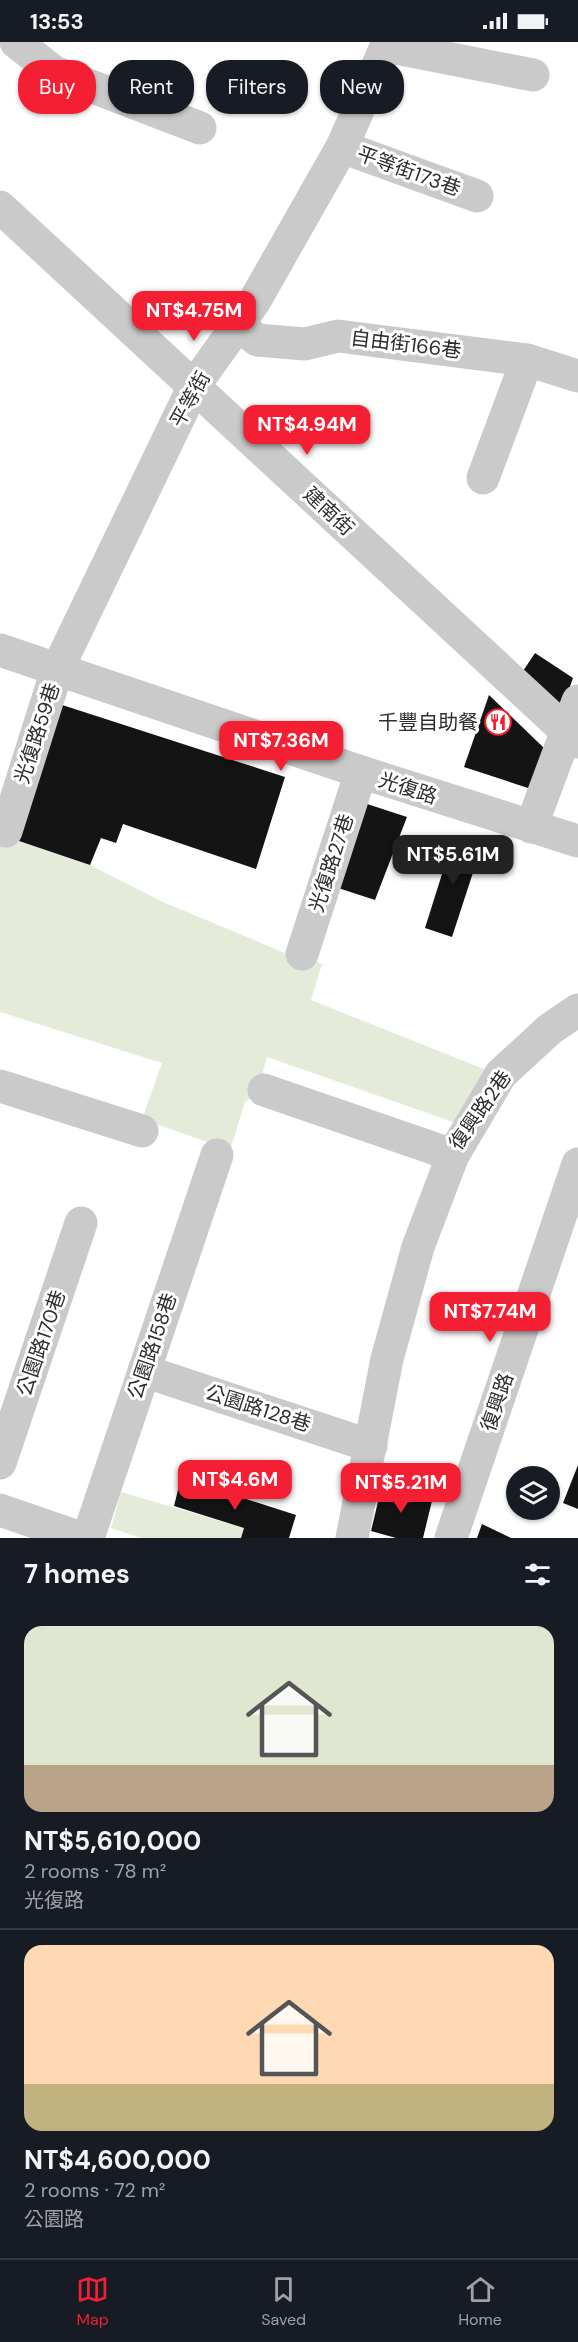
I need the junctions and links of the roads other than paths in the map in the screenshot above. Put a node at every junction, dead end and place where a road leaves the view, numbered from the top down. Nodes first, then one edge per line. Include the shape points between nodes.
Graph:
1 (16, 42) edge
2 (387, 44) edge
3 (533, 75) dead end
4 (200, 128) dead end
5 (342, 147) junction
6 (477, 196) dead end
7 (2, 212) edge
8 (238, 324) junction
9 (527, 360) junction
10 (578, 376) edge
11 (194, 386) junction
12 (483, 478) dead end
13 (0, 651) edge
14 (57, 670) junction
15 (578, 701) edge
16 (572, 737) edge
17 (361, 772) junction
18 (531, 827) junction
19 (6, 831) dead end
20 (578, 841) edge
21 (302, 954) dead end
22 (578, 1010) edge
23 (0, 1086) edge
24 (264, 1090) dead end
25 (142, 1131) dead end
26 (217, 1155) dead end
27 (453, 1155) junction
28 (578, 1164) edge
29 (81, 1223) dead end
30 (144, 1371) junction
31 (371, 1446) junction
32 (0, 1463) edge
33 (0, 1509) edge
34 (81, 1538) edge
35 (88, 1538) edge
36 (352, 1538) edge
37 (451, 1538) edge

1 - 4 street via 54,72
2 - 3 street
2 - 5 street, 平等街
5 - 6 street, 平等街173巷
5 - 8 street, 平等街
7 - 11 street, 建南街
8 - 9 street, 自由街166巷 via 257,340 305,344 338,336
8 - 11 street, 平等街
9 - 10 street, 自由街166巷
9 - 12 street
11 - 14 street, 平等街
11 - 16 street, 建南街
13 - 14 street, 光復路
14 - 17 street, 光復路
14 - 19 street, 光復路59巷
15 - 16 street
16 - 18 street
17 - 18 street, 光復路
17 - 21 street, 光復路27巷
18 - 20 street, 光復路
22 - 27 street, 復興路2巷 via 550,1029 501,1074
23 - 25 street
24 - 27 street, 復興路2巷
26 - 30 street, 公園路158巷
27 - 31 street via 418,1246 387,1359
28 - 37 street, 復興路
29 - 32 street, 公園路170巷
30 - 31 street, 公園路128巷
30 - 35 street, 公園路158巷
31 - 36 street
33 - 34 street

